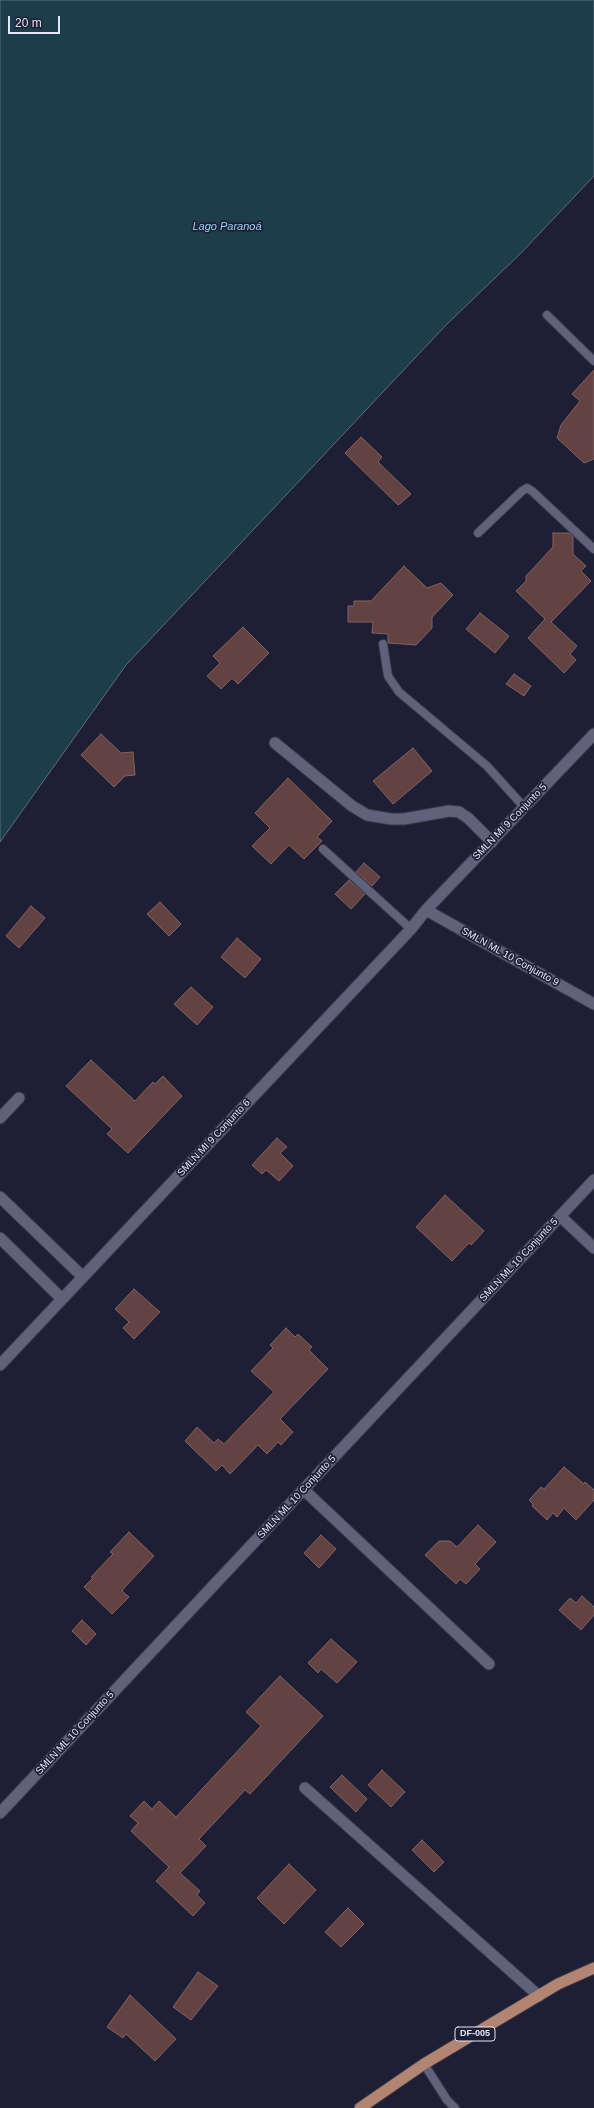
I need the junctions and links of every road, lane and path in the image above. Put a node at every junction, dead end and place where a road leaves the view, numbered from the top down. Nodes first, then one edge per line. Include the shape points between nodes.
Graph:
1 (547, 315) dead end
2 (594, 361) edge
3 (478, 533) dead end
4 (594, 549) edge
5 (383, 644) dead end
6 (594, 734) edge
7 (274, 743) dead end
8 (524, 808) junction
9 (492, 842) junction
10 (323, 849) dead end
11 (426, 910) junction
12 (411, 929) junction
13 (594, 1004) edge
14 (19, 1098) dead end
15 (0, 1118) edge
16 (594, 1180) edge
17 (0, 1197) edge
18 (560, 1216) junction
19 (0, 1238) edge
20 (594, 1248) edge
21 (83, 1276) junction
22 (62, 1299) junction
23 (0, 1365) edge
24 (304, 1490) junction
25 (489, 1664) dead end
26 (305, 1788) dead end
27 (0, 1814) edge
28 (594, 1968) edge
29 (538, 1996) junction
30 (424, 2064) junction
31 (360, 2108) edge
32 (455, 2108) edge

1 - 2 lane
3 - 4 lane via 527,488
5 - 8 lane via 388,676 399,692 487,766
6 - 8 street, SMLN MI 9 Conjunto 5
7 - 9 street via 352,806 367,815 404,819 449,811 459,812
8 - 9 street, SMLN MI 9 Conjunto 5
9 - 11 street, SMLN MI 9 Conjunto 5
10 - 12 lane
11 - 12 street, SMLN MI 9 Conjunto 6
11 - 13 street, SMLN ML 10 Conjunto 9
12 - 21 street, SMLN MI 9 Conjunto 6
14 - 15 street
16 - 18 street, SMLN ML 10 Conjunto 5
17 - 21 street
18 - 20 street
18 - 24 street, SMLN ML 10 Conjunto 5
19 - 22 street
21 - 22 street, SMLN MI 9 Conjunto 6
22 - 23 street, SMLN MI 9 Conjunto 6
24 - 25 street
24 - 27 street, SMLN ML 10 Conjunto 5
26 - 29 street
28 - 29 main road, DF-005
29 - 30 main road, DF-005
30 - 31 main road, DF-005
30 - 32 lane

